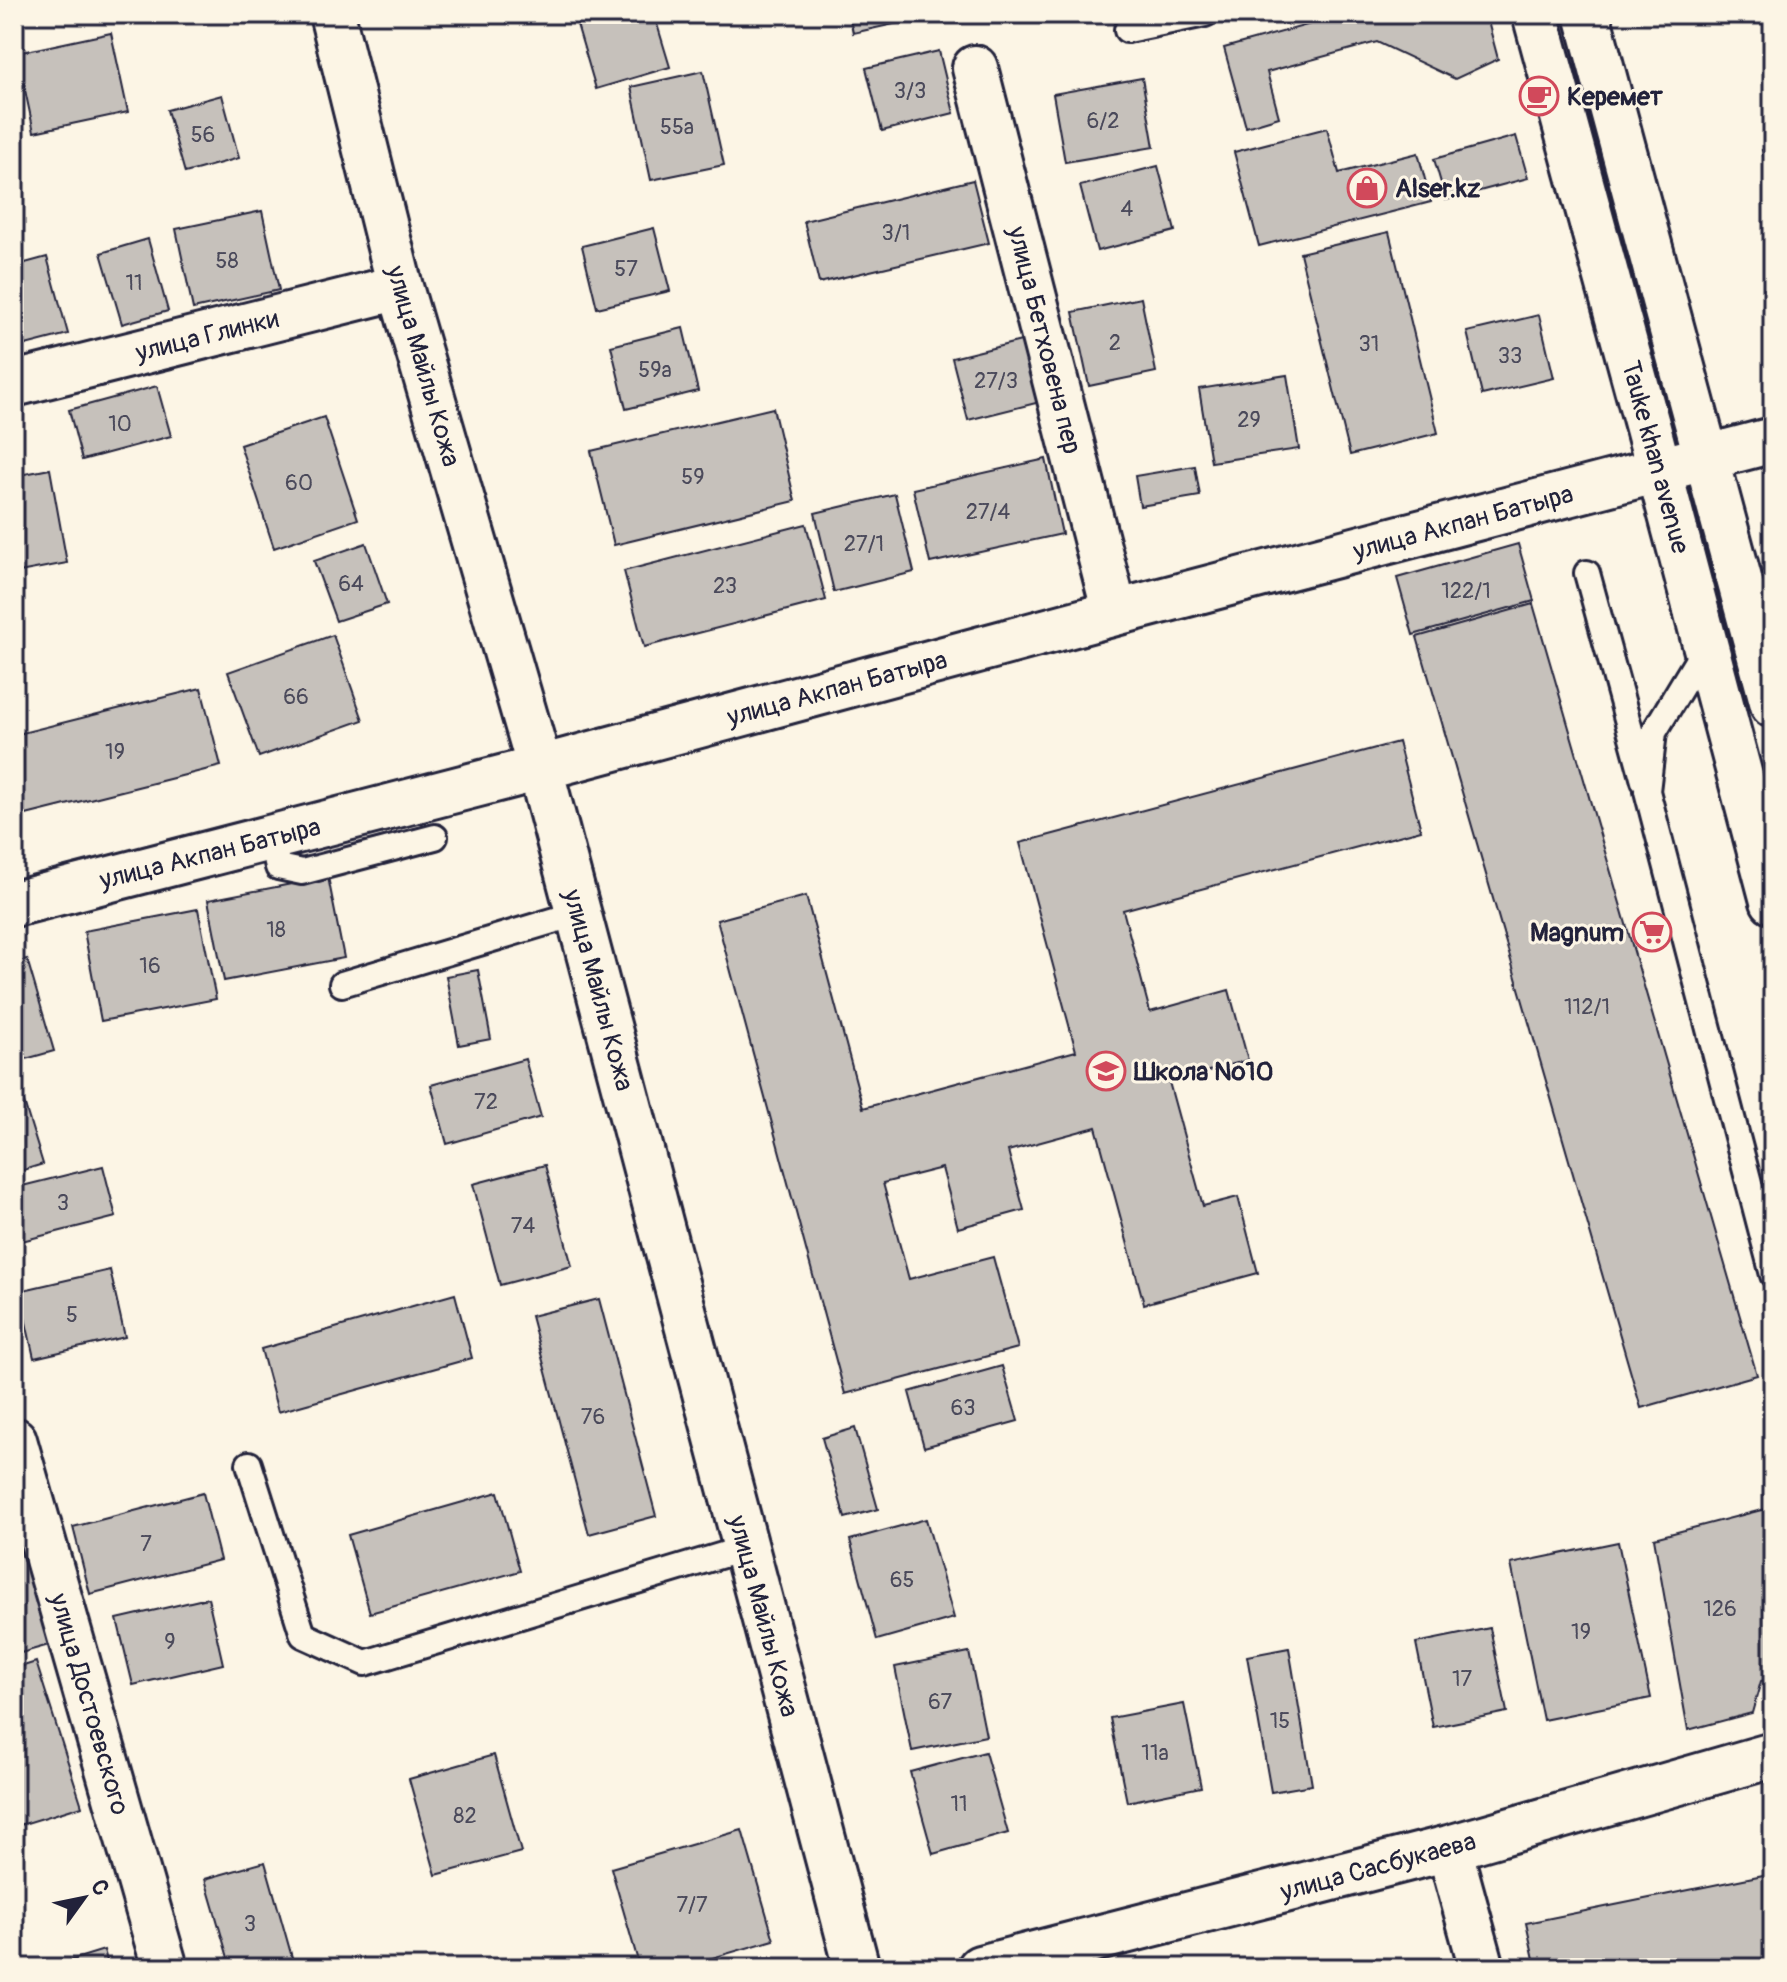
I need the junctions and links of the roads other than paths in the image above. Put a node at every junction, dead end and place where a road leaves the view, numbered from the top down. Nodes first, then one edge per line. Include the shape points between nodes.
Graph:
1 (332, 14) edge
2 (1205, 14) edge
3 (1535, 14) edge
4 (1587, 14) edge
5 (1127, 30) dead end
6 (975, 68) dead end
7 (400, 287) junction
8 (14, 384) edge
9 (1773, 440) edge
10 (1706, 458) junction
11 (1660, 470) junction
12 (1587, 573) dead end
13 (1115, 613) junction
14 (1706, 646) junction
15 (1773, 705) edge
16 (540, 768) junction
17 (1647, 791) junction
18 (271, 837) junction
19 (435, 837) dead end
20 (1773, 901) edge
21 (14, 904) edge
22 (579, 913) junction
23 (342, 984) dead end
24 (1773, 1275) edge
25 (14, 1440) edge
26 (249, 1464) dead end
27 (746, 1548) junction
28 (1773, 1755) edge
29 (1449, 1848) junction
30 (165, 1968) edge
31 (857, 1968) edge
32 (980, 1968) edge
33 (1482, 1968) edge

1 - 7 street, улица Майлы Кожа
2 - 5 lane
3 - 11 street, Tauke khan avenue
4 - 10 street, Tauke khan avenue
6 - 13 street, улица Бетховена пер
7 - 8 street, улица Глинки
7 - 16 street, улица Майлы Кожа
9 - 10 street
10 - 11 street, улица Акпан Батыра
10 - 15 street, Tauke khan avenue
11 - 13 street, улица Акпан Батыра
11 - 14 street, Tauke khan avenue
12 - 17 lane
13 - 16 street, улица Акпан Батыра
14 - 17 lane via 1654,732
14 - 20 street, Tauke khan avenue
16 - 18 street, улица Акпан Батыра
16 - 22 street, улица Майлы Кожа
17 - 24 lane
18 - 19 lane via 278,867 302,872
18 - 21 street, улица Акпан Батыра
22 - 23 lane
22 - 27 street, улица Майлы Кожа
25 - 30 street, улица Достоевского
26 - 27 lane via 303,1635 365,1663
27 - 31 street, улица Майлы Кожа
28 - 29 street, улица Сасбукаева
29 - 32 street, улица Сасбукаева
29 - 33 street

